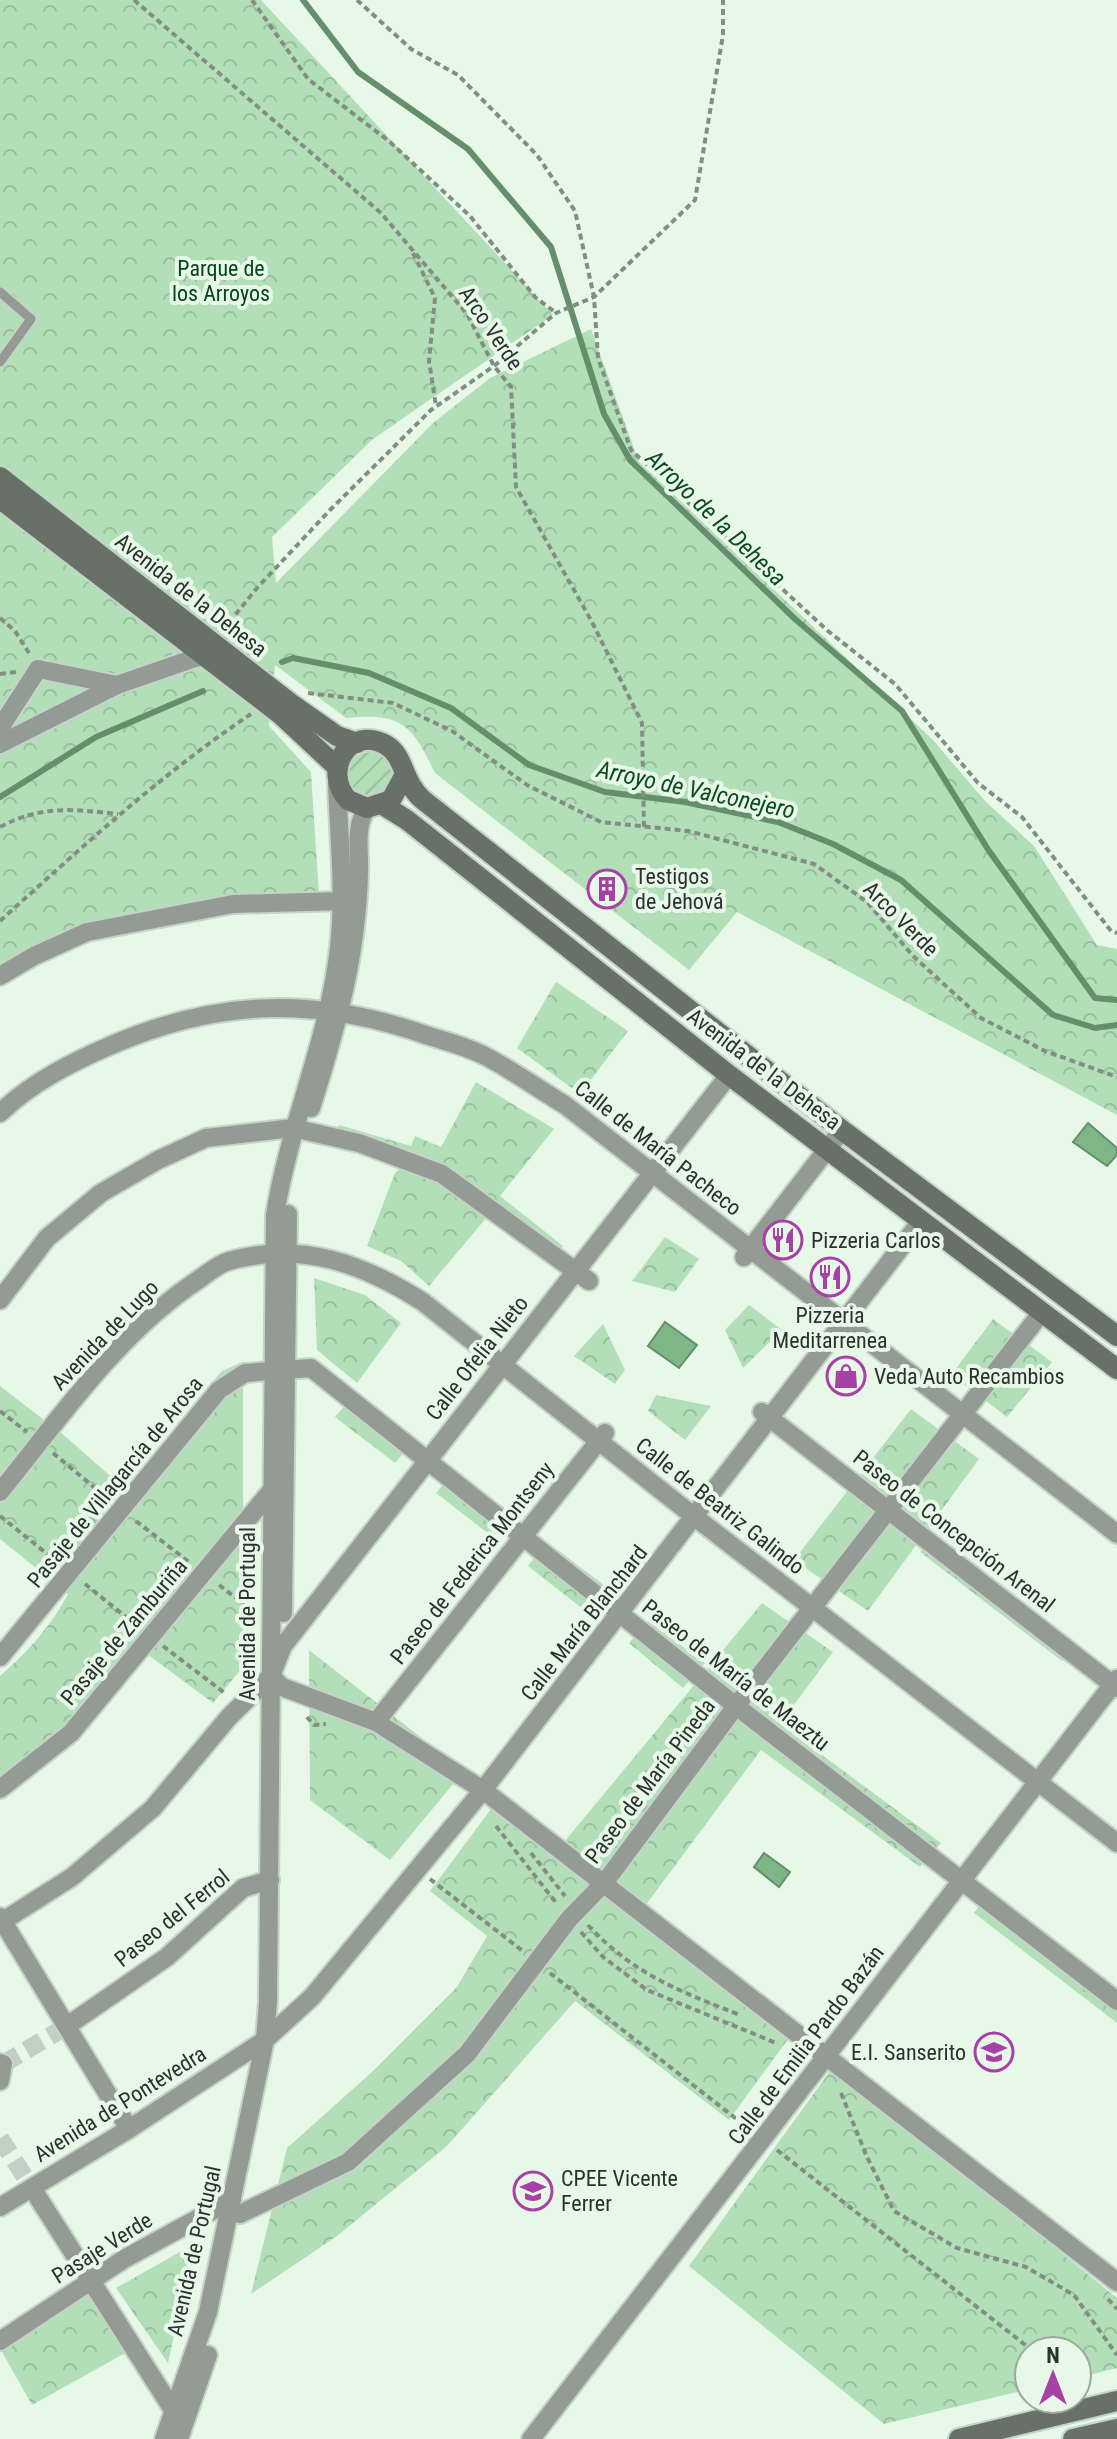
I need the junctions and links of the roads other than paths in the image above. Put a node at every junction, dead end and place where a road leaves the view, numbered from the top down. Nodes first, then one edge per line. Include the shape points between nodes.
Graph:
1 (0, 292) edge
2 (0, 362) edge
3 (0, 477) edge
4 (0, 499) edge
5 (208, 649) junction
6 (117, 685) junction
7 (285, 709) junction
8 (0, 728) edge
9 (357, 743) junction
10 (0, 744) edge
11 (337, 775) junction
12 (404, 776) junction
13 (375, 806) junction
14 (342, 901) junction
15 (0, 976) edge
16 (335, 1009) junction
17 (729, 1075) junction
18 (0, 1113) edge
19 (299, 1129) junction
20 (842, 1130) junction
21 (827, 1148) junction
22 (650, 1173) junction
23 (922, 1220) junction
24 (280, 1252) junction
25 (747, 1254) junction
26 (582, 1276) junction
27 (0, 1300) edge
28 (1042, 1312) junction
29 (844, 1323) junction
30 (1117, 1336) edge
31 (500, 1366) junction
32 (279, 1369) junction
33 (1117, 1369) edge
34 (963, 1413) junction
35 (766, 1415) junction
36 (602, 1437) junction
37 (427, 1461) junction
38 (271, 1491) junction
39 (0, 1492) edge
40 (887, 1509) junction
41 (696, 1518) junction
42 (1117, 1534) edge
43 (524, 1537) junction
44 (813, 1608) junction
45 (621, 1615) junction
46 (283, 1646) junction
47 (0, 1657) edge
48 (277, 1682) junction
49 (1116, 1684) edge
50 (736, 1706) junction
51 (376, 1722) junction
52 (1039, 1782) junction
53 (0, 1789) edge
54 (483, 1790) junction
55 (1117, 1843) edge
56 (270, 1880) junction
57 (961, 1881) junction
58 (605, 1882) junction
59 (1, 1921) edge
60 (1117, 2001) edge
61 (67, 2026) junction
62 (271, 2034) junction
63 (826, 2056) junction
64 (0, 2063) edge
65 (0, 2081) edge
66 (129, 2129) junction
67 (32, 2188) junction
68 (0, 2207) edge
69 (236, 2207) junction
70 (91, 2281) junction
71 (1117, 2282) edge
72 (0, 2341) edge
73 (1117, 2401) edge
74 (175, 2413) junction
75 (1117, 2429) edge
76 (164, 2439) edge
77 (179, 2439) edge
78 (531, 2439) edge
79 (959, 2439) edge
80 (1073, 2439) edge

1 - 2 lane via 31,319
3 - 5 main road, Avenida de la Dehesa
4 - 5 main road, Avenida de la Dehesa
5 - 6 street
5 - 7 main road, Avenida de la Dehesa
6 - 8 street via 38,669
6 - 10 street
7 - 9 main road, Avenida de la Dehesa
7 - 11 main road, Avenida de la Dehesa
9 - 11 main road via 344,752
9 - 12 main road, Avenida de la Dehesa via 389,747
11 - 13 main road, Avenida de la Dehesa via 348,800
11 - 14 street, Avenida de Portugal
12 - 13 main road via 397,794
12 - 20 main road, Avenida de la Dehesa via 423,800
13 - 16 street, Avenida de Portugal via 358,829 355,947
13 - 17 main road, Avenida de la Dehesa via 407,820
14 - 15 street via 233,904 87,932
14 - 16 street, Avenida de Portugal
16 - 18 street, Calle de María Pacheco via 292,1005 230,1012 139,1033 70,1063
16 - 19 street, Avenida de Portugal
16 - 22 street, Calle de María Pacheco via 484,1055 565,1105
17 - 21 main road, Avenida de la Dehesa
17 - 22 street, Calle Ofelia Nieto
19 - 24 street, Avenida de Portugal via 281,1175
19 - 26 street via 401,1156 442,1174
19 - 27 street via 206,1138 158,1160 101,1193 47,1238
20 - 21 street
20 - 30 main road, Avenida de la Dehesa
21 - 23 main road, Avenida de la Dehesa
21 - 25 street
22 - 25 street, Calle de María Pacheco
22 - 26 street, Calle Ofelia Nieto
23 - 28 main road, Avenida de la Dehesa
23 - 29 street, Calle María Blanchard
24 - 31 street, Calle de Beatriz Galindo via 344,1261 381,1275 423,1302
24 - 32 street, Avenida de Portugal
24 - 39 street, Avenida de Lugo via 225,1261 161,1304
25 - 29 street, Calle de María Pacheco
26 - 31 street, Calle Ofelia Nieto
28 - 33 main road, Avenida de la Dehesa
28 - 34 street, Paseo de María Pineda
29 - 34 street, Calle de María Pacheco
29 - 35 street, Calle María Blanchard
31 - 36 street, Calle de Beatriz Galindo
31 - 37 street, Calle Ofelia Nieto
32 - 37 street, Paseo de María de Maeztu via 311,1368
32 - 38 street, Avenida de Portugal
32 - 46 street, Avenida de Portugal
32 - 47 street, Pasaje de Villagarcía de Arosa via 245,1373 219,1390
34 - 40 street, Paseo de María Pineda
34 - 42 street, Calle de María Pacheco
35 - 40 street, Paseo de Concepción Arenal
35 - 41 street, Calle María Blanchard
36 - 41 street, Calle de Beatriz Galindo
36 - 43 street, Paseo de Federica Montseny
37 - 43 street, Paseo de María de Maeztu
37 - 46 street, Calle Ofelia Nieto
38 - 48 street, Avenida de Portugal
38 - 53 street, Pasaje de Zamburiña via 71,1733
40 - 44 street, Paseo de María Pineda
40 - 49 street, Paseo de Concepción Arenal
41 - 44 street, Calle de Beatriz Galindo
41 - 45 street, Calle María Blanchard
43 - 45 street, Paseo de María de Maeztu
43 - 51 street, Paseo de Federica Montseny
44 - 50 street, Paseo de María Pineda
44 - 52 street, Calle de Beatriz Galindo
45 - 50 street, Paseo de María de Maeztu
45 - 54 street, Calle María Blanchard
46 - 48 street, Calle Ofelia Nieto
48 - 51 street
48 - 56 street, Avenida de Portugal
48 - 59 street via 241,1705 153,1808 72,1877
48 - 62 street, Avenida de Portugal
49 - 52 street, Calle de Emilia Pardo Bazán
50 - 57 street, Paseo de María de Maeztu
50 - 58 street, Paseo de María Pineda
51 - 54 street
52 - 55 street, Calle de Beatriz Galindo
52 - 57 street, Calle de Emilia Pardo Bazán
54 - 58 street
54 - 62 street, Calle María Blanchard via 312,1997
56 - 61 street, Paseo del Ferrol via 243,1888 167,1957
56 - 62 street, Avenida de Portugal
57 - 60 street, Paseo de María de Maeztu
57 - 63 street, Calle de Emilia Pardo Bazán
58 - 63 street
58 - 69 street, Paseo de María Pineda via 569,1919 467,2054 348,2162
59 - 61 street
61 - 66 street
62 - 66 street, Avenida de Pontevedra
62 - 69 street, Avenida de Portugal
63 - 71 street
63 - 78 street, Calle de Emilia Pardo Bazán
64 - 65 street
66 - 67 street, Avenida de Pontevedra
67 - 68 street, Avenida de Pontevedra
67 - 70 street
69 - 70 street, Pasaje Verde
69 - 74 street, Avenida de Portugal
69 - 77 street, Avenida de Portugal via 220,2310
70 - 72 street, Pasaje Verde
70 - 74 street
73 - 79 main road
74 - 76 street, Avenida de Portugal
75 - 80 main road

